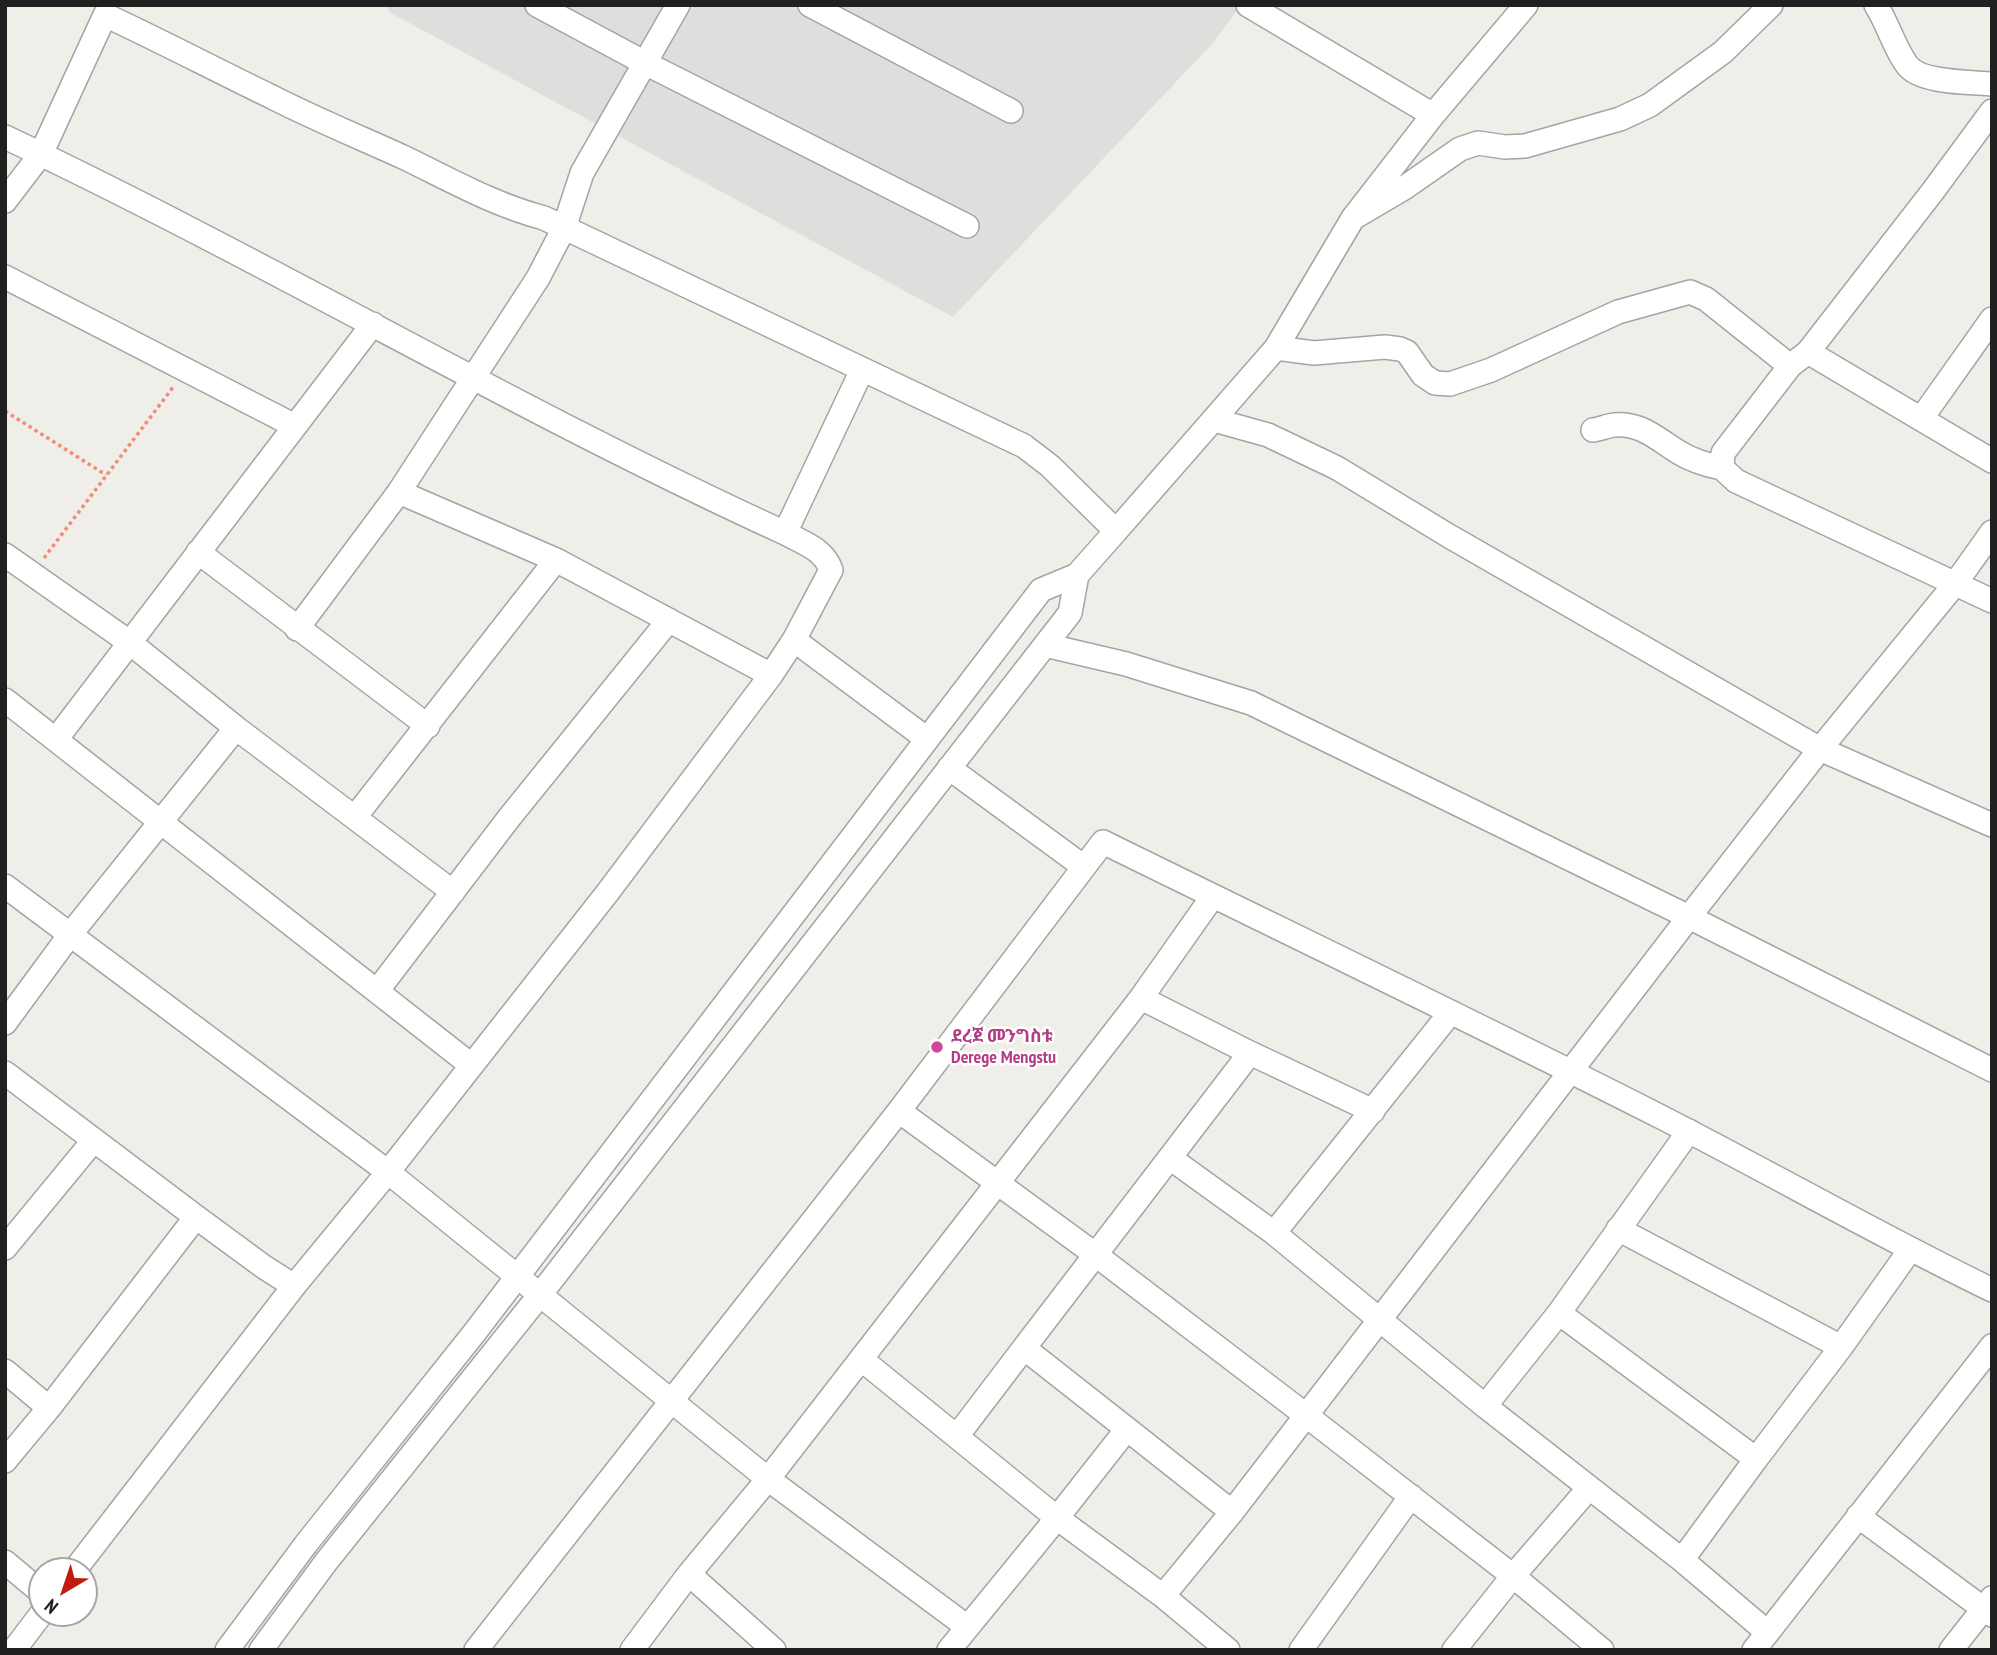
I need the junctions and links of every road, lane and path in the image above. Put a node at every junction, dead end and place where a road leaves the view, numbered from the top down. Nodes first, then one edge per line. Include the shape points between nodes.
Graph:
1 (537, 5) edge
2 (678, 5) edge
3 (810, 5) edge
4 (1526, 5) edge
5 (1771, 5) edge
6 (1876, 5) edge
7 (1257, 8) edge
8 (96, 10) edge
9 (645, 63) junction
10 (1992, 84) edge
11 (1011, 111) dead end
12 (1992, 111) edge
13 (1433, 115) junction
14 (5, 137) edge
15 (41, 154) junction
16 (5, 201) edge
17 (1353, 218) junction
18 (967, 226) dead end
19 (565, 228) junction
20 (5, 277) edge
21 (1992, 319) edge
22 (373, 324) junction
23 (1276, 348) junction
24 (1799, 359) junction
25 (862, 370) junction
26 (185, 371) junction
27 (474, 379) junction
28 (5, 411) edge
29 (1921, 419) junction
30 (1213, 420) junction
31 (295, 426) junction
32 (1593, 430) dead end
33 (1992, 461) edge
34 (1722, 468) junction
35 (106, 475) junction
36 (399, 492) junction
37 (1116, 531) junction
38 (1992, 532) edge
39 (785, 533) junction
40 (198, 552) junction
41 (5, 555) edge
42 (556, 560) junction
43 (32, 574) junction
44 (1077, 575) junction
45 (1955, 584) junction
46 (1992, 601) edge
47 (670, 620) junction
48 (297, 629) junction
49 (794, 640) junction
50 (129, 642) junction
51 (1045, 645) junction
52 (771, 676) junction
53 (5, 700) edge
54 (428, 726) junction
55 (236, 727) junction
56 (57, 738) junction
57 (927, 739) junction
58 (1821, 749) junction
59 (949, 768) junction
60 (355, 817) junction
61 (160, 820) junction
62 (1992, 825) edge
63 (1084, 867) junction
64 (5, 886) edge
65 (453, 892) junction
66 (1213, 896) junction
67 (1689, 917) junction
68 (69, 936) junction
69 (377, 991) junction
70 (1141, 998) junction
71 (1451, 1012) junction
72 (5, 1023) edge
73 (1250, 1053) junction
74 (471, 1065) junction
75 (1992, 1070) edge
76 (1572, 1072) junction
77 (5, 1073) edge
78 (899, 1111) junction
79 (1373, 1111) junction
80 (1689, 1131) junction
81 (94, 1140) junction
82 (1170, 1158) junction
83 (388, 1172) junction
84 (997, 1184) junction
85 (196, 1217) junction
86 (1618, 1229) junction
87 (1274, 1233) junction
88 (5, 1248) edge
89 (1910, 1250) junction
90 (1096, 1255) junction
91 (516, 1278) junction
92 (293, 1286) junction
93 (1992, 1290) edge
94 (539, 1296) junction
95 (1559, 1313) junction
96 (1380, 1318) junction
97 (1992, 1346) edge
98 (1842, 1347) junction
99 (1024, 1348) junction
100 (861, 1359) junction
101 (5, 1371) edge
102 (669, 1401) junction
103 (1485, 1406) junction
104 (49, 1408) junction
105 (1307, 1416) junction
106 (1127, 1429) junction
107 (957, 1436) junction
108 (1756, 1459) junction
109 (5, 1461) edge
110 (768, 1479) junction
111 (1590, 1488) junction
112 (1411, 1496) junction
113 (1233, 1512) junction
114 (1858, 1516) junction
115 (1057, 1518) junction
116 (85, 1557) edge
117 (1682, 1560) junction
118 (5, 1562) edge
119 (689, 1574) junction
120 (1513, 1576) junction
121 (28, 1581) edge
122 (1163, 1596) junction
123 (1989, 1607) edge
124 (966, 1626) junction
125 (31, 1627) edge
126 (1760, 1641) edge
127 (1599, 1649) edge
128 (14, 1650) edge
129 (227, 1650) edge
130 (261, 1650) edge
131 (476, 1650) edge
132 (632, 1650) edge
133 (774, 1650) edge
134 (949, 1650) edge
135 (1228, 1650) edge
136 (1301, 1650) edge
137 (1454, 1650) edge
138 (1951, 1650) edge

1 - 9 street
2 - 9 street
3 - 11 street
4 - 13 street
5 - 17 street via 1723,52 1650,105 1620,119 1525,146 1478,143 1460,149
6 - 10 street via 1915,74
7 - 13 street
8 - 15 street
8 - 19 street via 347,133
9 - 18 street
9 - 19 street via 582,173
12 - 24 street
13 - 17 street
14 - 15 street
15 - 16 street
15 - 22 street
17 - 23 street
19 - 25 street
19 - 27 street
20 - 26 street
21 - 29 street
22 - 27 street
22 - 31 street
23 - 24 street via 1314,353 1400,349 1423,375 1435,383 1450,384 1618,312 1690,292
23 - 30 street
24 - 29 street
24 - 34 street via 1723,453
25 - 37 street via 1024,446
25 - 39 street
26 - 31 street
26 - 35 path
27 - 36 street
27 - 39 street
28 - 35 path
29 - 33 street
30 - 37 street
30 - 58 street via 1268,435 1337,468
31 - 40 street
32 - 34 street via 1615,425 1636,428 1652,433 1679,453
34 - 45 street via 1736,481
35 - 43 path
36 - 42 street
36 - 48 street
37 - 44 street
38 - 45 street
39 - 49 street via 828,559 831,570
40 - 48 street
40 - 50 street
41 - 43 street
42 - 47 street
42 - 54 street
43 - 50 street
44 - 51 street via 1070,613
44 - 57 street via 1041,590
45 - 46 street
45 - 58 street
47 - 52 street
47 - 65 street
48 - 54 street
49 - 52 street
49 - 57 street
50 - 55 street
50 - 56 street
51 - 59 street
51 - 67 street via 1126,664 1251,703
52 - 74 street
53 - 56 street
54 - 60 street
55 - 60 street
55 - 61 street
56 - 61 street
57 - 91 street
58 - 62 street
58 - 67 street
59 - 63 street
59 - 94 street
60 - 65 street
61 - 68 street
61 - 69 street
63 - 66 street via 1103,842
63 - 78 street
64 - 68 street
65 - 69 street
66 - 70 street
66 - 71 street
67 - 75 street
67 - 76 street
68 - 72 street
68 - 83 street
69 - 74 street
70 - 73 street
70 - 84 street
71 - 76 street
71 - 79 street
73 - 79 street
73 - 82 street
74 - 83 street
76 - 80 street
76 - 96 street
77 - 81 street
78 - 84 street
78 - 102 street
79 - 87 street
80 - 86 street
80 - 89 street
81 - 85 street
81 - 88 street
82 - 87 street
82 - 90 street
83 - 91 street
83 - 92 street
84 - 90 street
84 - 100 street
85 - 92 street
85 - 104 street
86 - 95 street
86 - 98 street
87 - 96 street
89 - 93 street
89 - 98 street
90 - 99 street
90 - 105 street
91 - 94 street
91 - 129 street
92 - 116 street
94 - 102 street
94 - 130 street
95 - 103 street
95 - 108 street
96 - 103 street
96 - 105 street
97 - 114 street
98 - 108 street
99 - 106 street
99 - 107 street
100 - 107 street
100 - 110 street
101 - 104 street
102 - 110 street
102 - 131 street
103 - 111 street
104 - 109 street
105 - 112 street
105 - 113 street
106 - 113 street
106 - 115 street
107 - 115 street
108 - 117 street
110 - 119 street
110 - 124 street
111 - 117 street
111 - 120 street
112 - 120 street
112 - 136 street
113 - 122 street
114 - 123 street
114 - 126 street
115 - 122 street
115 - 124 street
117 - 126 street
118 - 121 street
119 - 132 street
119 - 133 street
120 - 127 street
120 - 137 street
122 - 135 street
123 - 138 street
124 - 134 street
125 - 128 street

